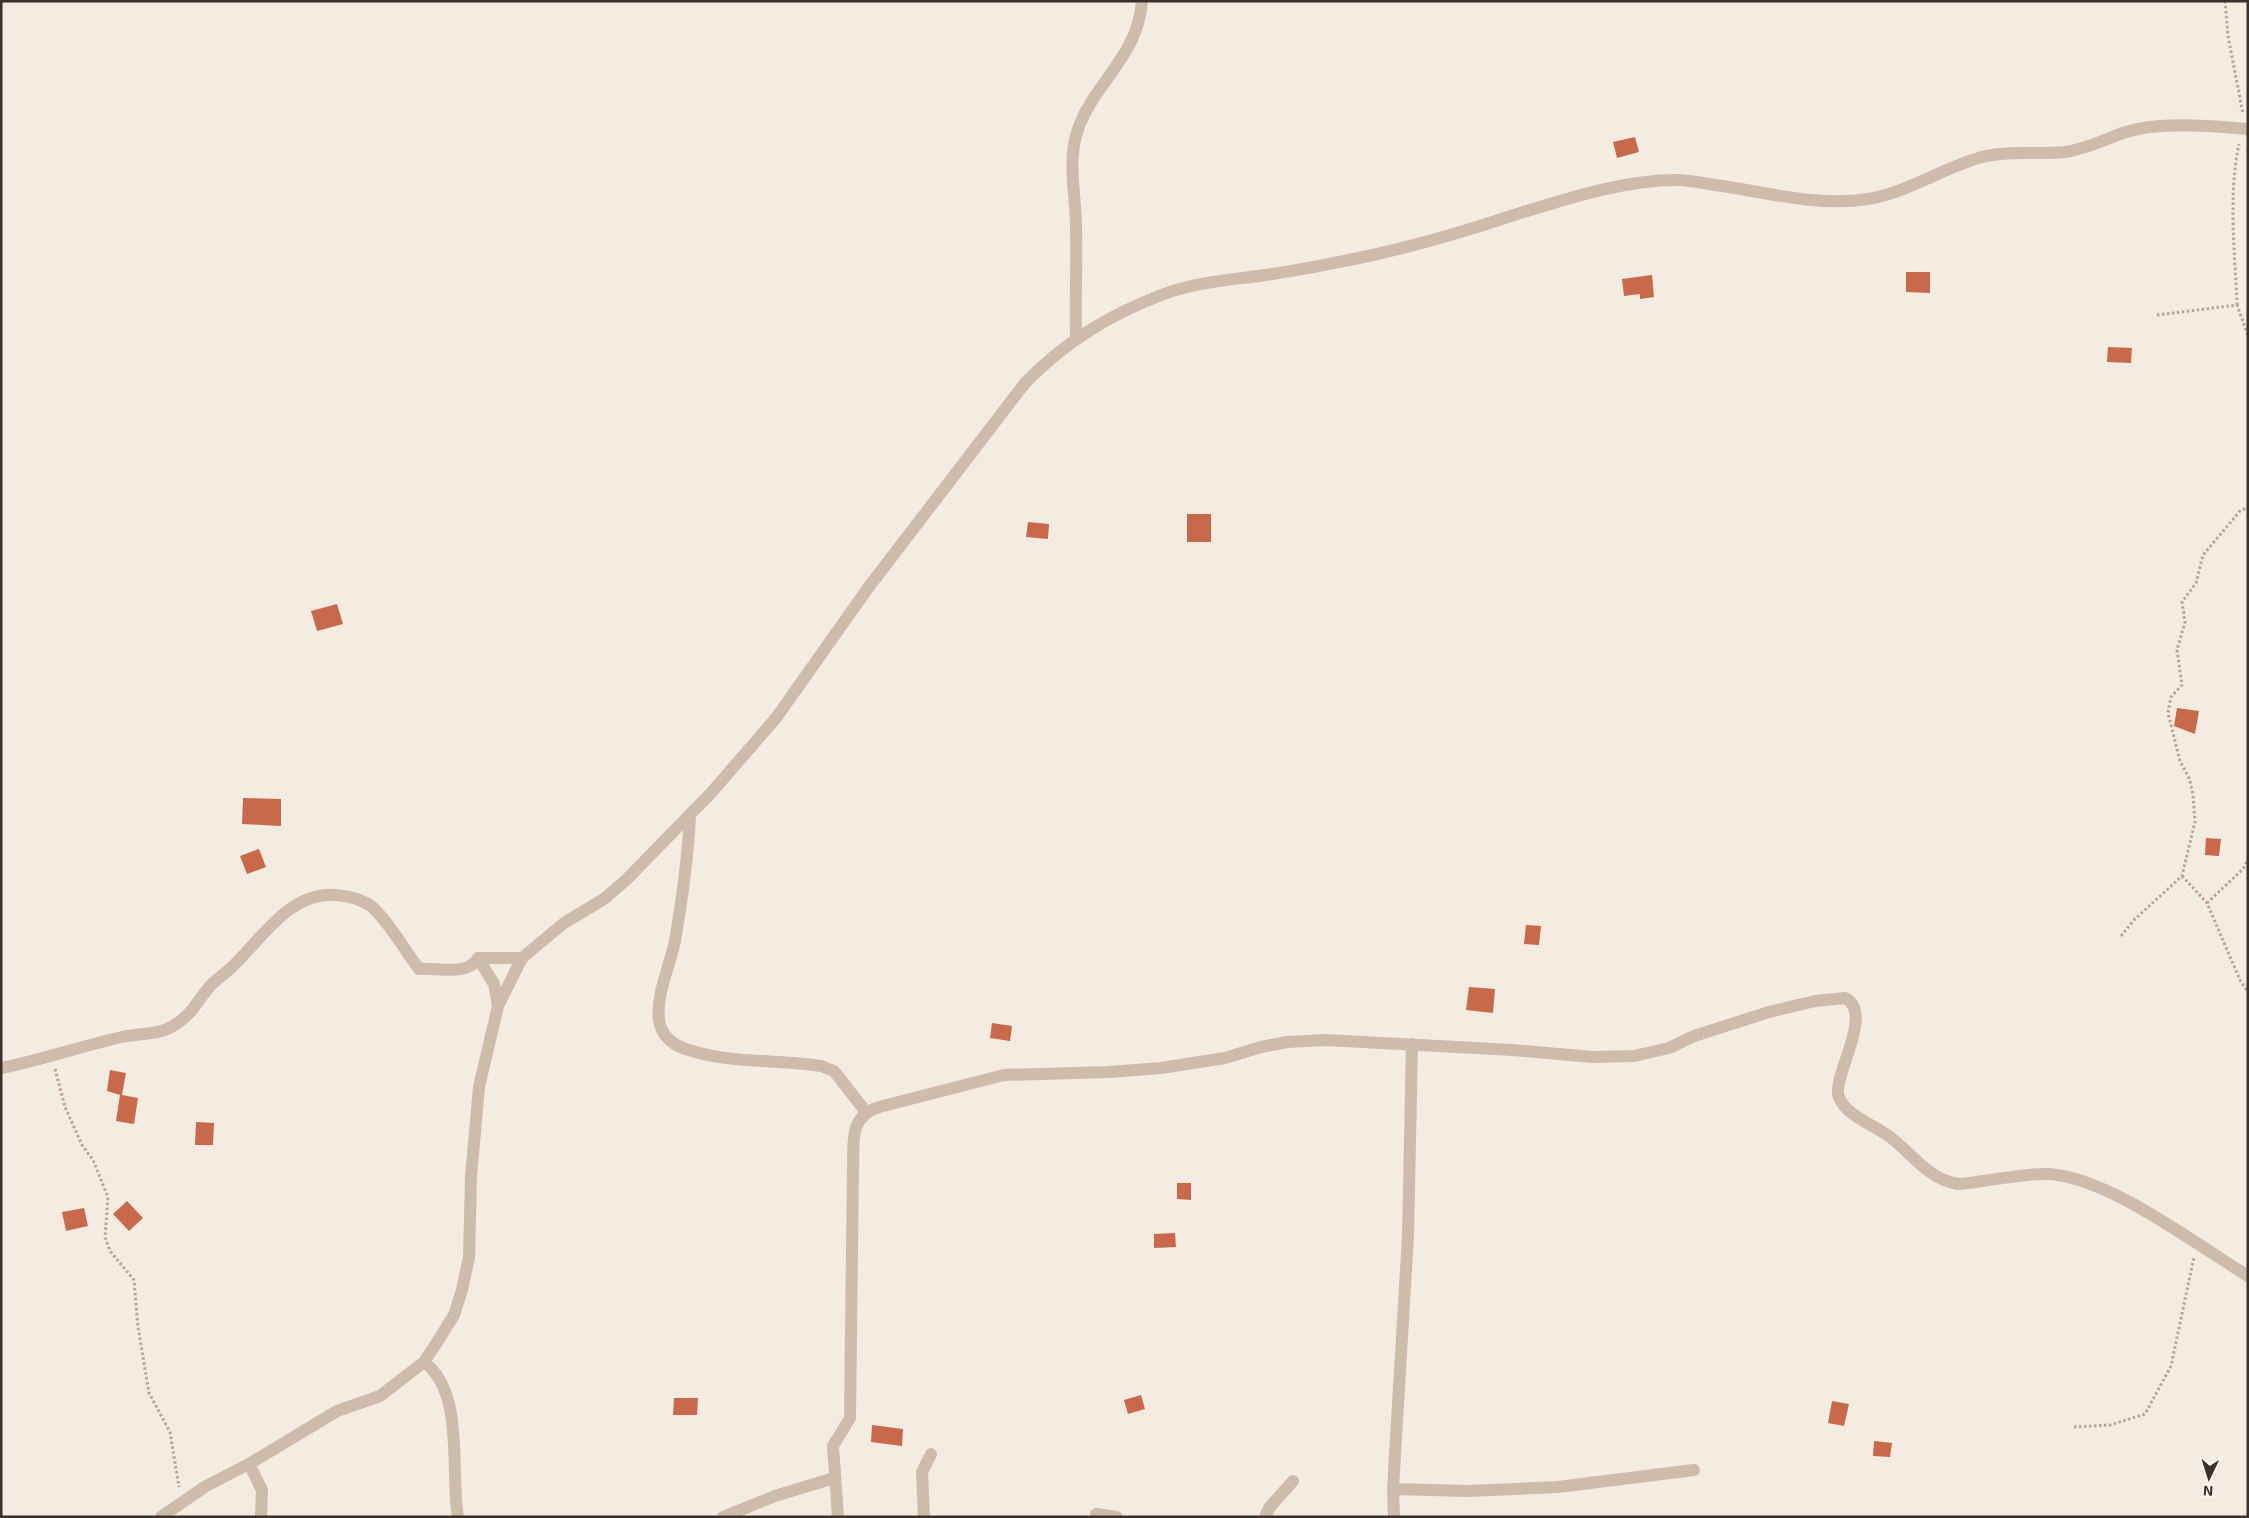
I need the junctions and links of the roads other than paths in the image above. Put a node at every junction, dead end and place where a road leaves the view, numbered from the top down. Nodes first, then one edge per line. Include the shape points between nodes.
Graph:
1 (1142, 1) edge
2 (2246, 128) edge
3 (1076, 338) junction
4 (690, 816) junction
5 (478, 958) junction
6 (522, 958) junction
7 (498, 1006) junction
8 (1412, 1044) junction
9 (1, 1068) edge
10 (866, 1112) junction
11 (2248, 1276) edge
12 (424, 1362) junction
13 (931, 1454) dead end
14 (249, 1464) junction
15 (1694, 1470) dead end
16 (834, 1478) junction
17 (1293, 1481) dead end
18 (1393, 1490) junction
19 (161, 1517) edge
20 (261, 1517) edge
21 (458, 1517) edge
22 (723, 1517) edge
23 (838, 1517) edge
24 (924, 1517) edge
25 (1097, 1517) edge
26 (1117, 1517) edge
27 (1265, 1517) edge
28 (1394, 1517) edge

1 - 3 street via 1141,17 1132,39 1087,110 1076,136 1073,171
2 - 3 street via 2143,129 2065,152 1990,155 1892,194 1864,199 1788,198 1678,180 1640,183 1555,202 1359,258 1168,292 1131,307
3 - 4 street via 1050,358 1025,384 868,588 776,718
4 - 6 street via 604,899 564,923
4 - 10 street via 689,853 675,940 658,1004 662,1032 672,1043 707,1055 822,1066 834,1071
5 - 6 street
5 - 7 street via 494,984
5 - 9 street via 465,969 420,969 372,907 344,895 311,896 281,916 213,983 193,1012 172,1027
6 - 7 street
7 - 12 street via 479,1087 464,1281 454,1316
8 - 10 street via 1326,1040 1287,1042 1225,1058 1161,1068 1004,1075
8 - 11 street via 1593,1057 1634,1056 1662,1050 1769,1012 1824,999 1845,998 1852,1003 1856,1014 1839,1085 1841,1102 1892,1138 1932,1174 1958,1184 2038,1175 2070,1178 2133,1204
8 - 18 street via 1408,1236
10 - 16 street via 856,1124 854,1139 850,1418 833,1446
12 - 14 street via 380,1396 337,1411
12 - 21 street via 435,1369 450,1405
13 - 24 street via 922,1472
14 - 19 street via 206,1486
14 - 20 street via 262,1490
15 - 18 street via 1558,1488
16 - 22 street via 783,1493
16 - 23 street
17 - 27 street
18 - 28 street
25 - 26 street via 1096,1514

